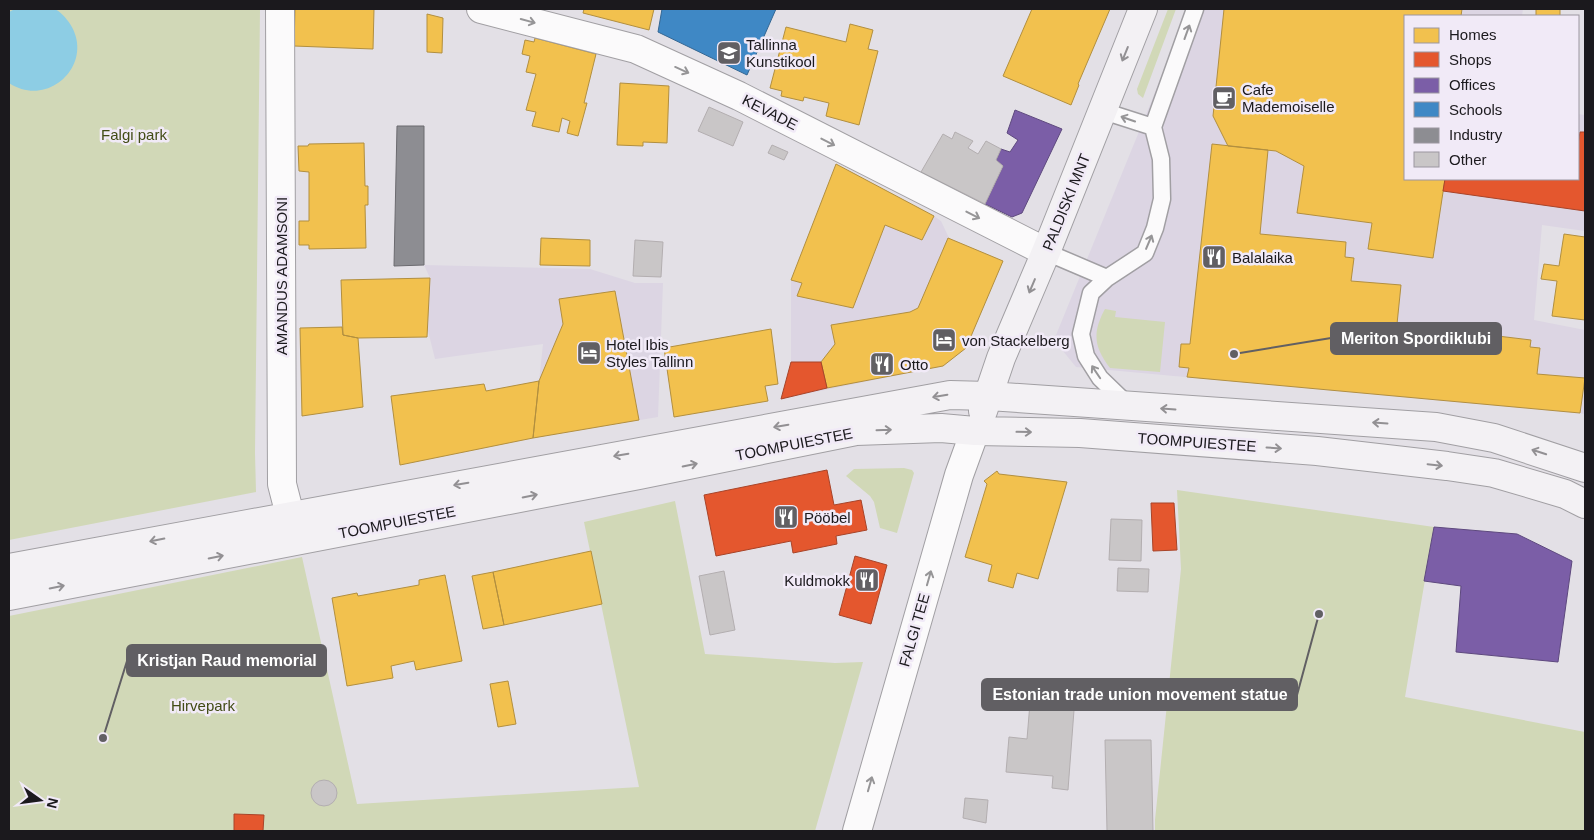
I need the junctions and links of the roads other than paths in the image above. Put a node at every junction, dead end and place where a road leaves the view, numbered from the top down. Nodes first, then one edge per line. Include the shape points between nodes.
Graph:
1 (280, 9) edge
2 (481, 9) edge
3 (1143, 9) edge
4 (1195, 9) edge
5 (1103, 111) junction
6 (1153, 127) junction
7 (1046, 252) junction
8 (1107, 278) junction
9 (989, 396) junction
10 (1130, 406) junction
11 (975, 431) junction
12 (1585, 468) edge
13 (1585, 504) edge
14 (290, 515) junction
15 (293, 542) junction
16 (9, 568) edge
17 (9, 596) edge
18 (857, 831) edge

1 - 14 street, AMANDUS ADAMSONI via 282,484
2 -> 7 street, KEVADE via 636,49 739,96
3 -> 5 main road, PALDISKI MNT
6 -> 4 lane
6 -> 5 lane
5 - 7 main road, PALDISKI MNT
8 -> 6 lane via 1145,252 1155,228 1162,199 1160,159
7 - 8 lane
7 -> 9 main road, PALDISKI MNT via 1001,358
10 -> 8 lane via 1100,378 1086,356 1081,334 1091,293
9 - 10 main road, TOOMPUIESTEE
9 - 11 main road, PALDISKI MNT
9 -> 14 main road, TOOMPUIESTEE via 950,395
12 -> 10 main road, TOOMPUIESTEE via 1494,438 1436,427
11 -> 13 main road, TOOMPUIESTEE via 1080,433 1447,466 1494,474 1565,494
15 -> 11 main road, TOOMPUIESTEE via 856,431 941,428
18 -> 11 street, FALGI TEE via 959,475
14 - 15 street, AMANDUS ADAMSONI
14 -> 16 main road, TOOMPUIESTEE
17 -> 15 main road, TOOMPUIESTEE

